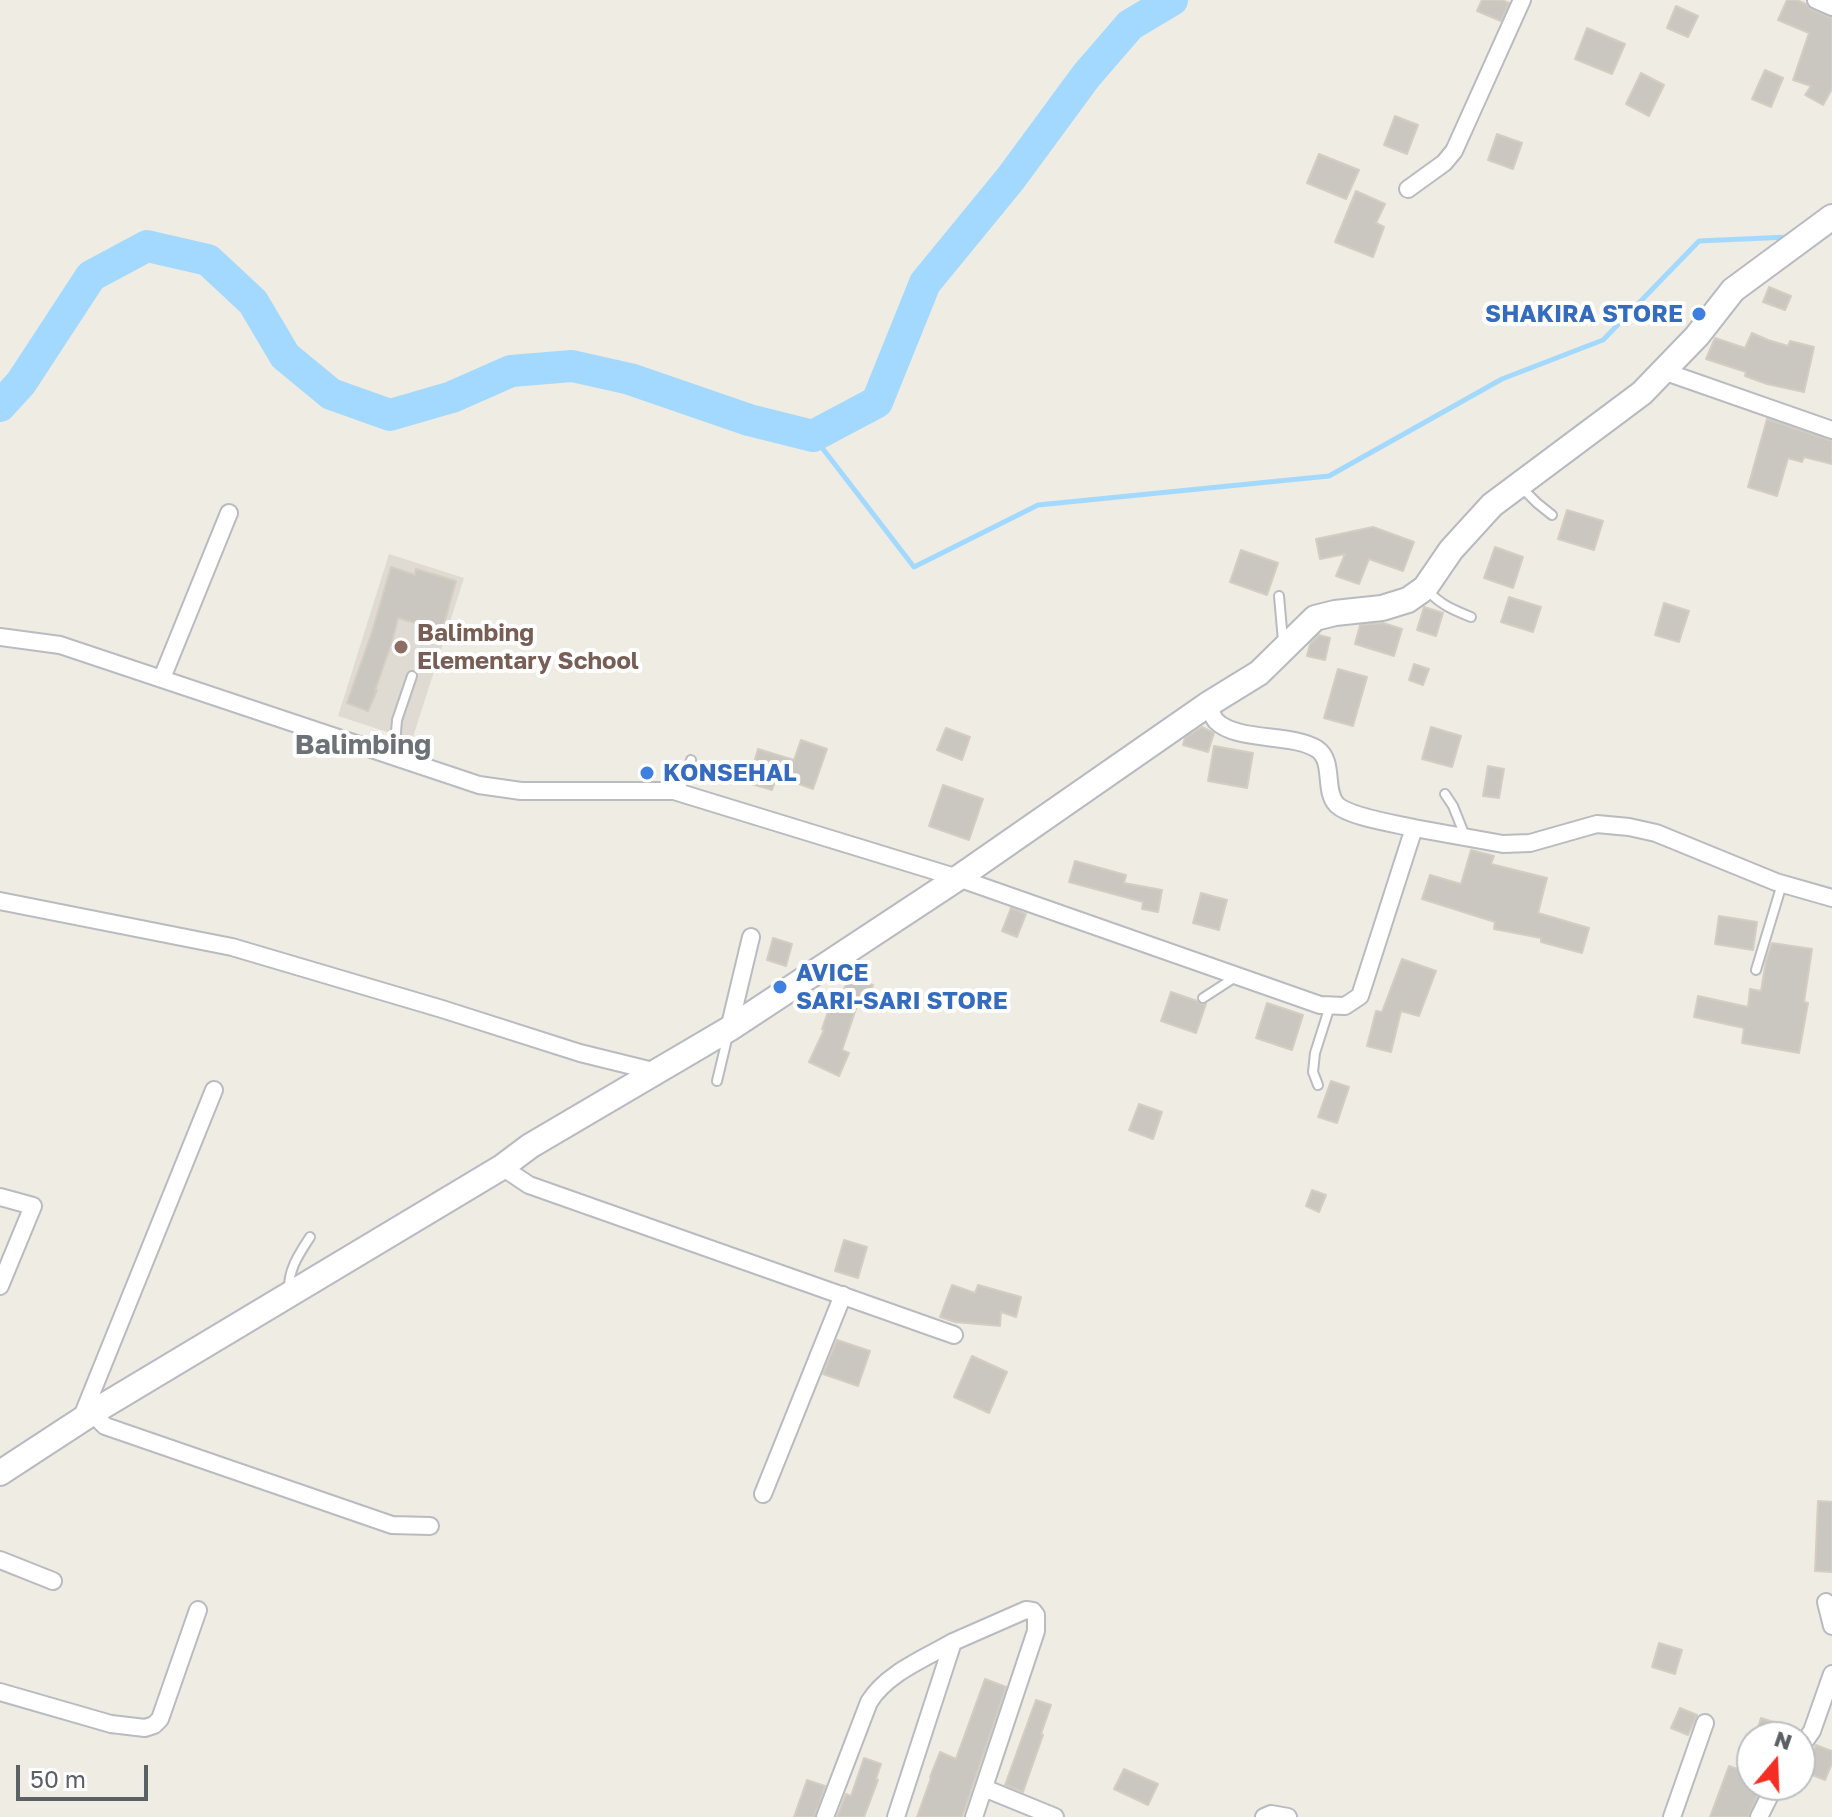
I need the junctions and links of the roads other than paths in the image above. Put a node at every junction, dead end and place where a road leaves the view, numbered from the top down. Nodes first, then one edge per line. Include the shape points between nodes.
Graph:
1 (1522, 0) edge
2 (1816, 0) edge
3 (1832, 7) edge
4 (1408, 189) dead end
5 (1832, 217) edge
6 (1663, 371) junction
7 (1832, 430) edge
8 (1519, 486) junction
9 (229, 513) dead end
10 (1552, 515) dead end
11 (1425, 588) junction
12 (1279, 596) dead end
13 (1471, 617) dead end
14 (0, 637) edge
15 (1284, 646) junction
16 (412, 676) dead end
17 (162, 678) junction
18 (1207, 705) junction
19 (394, 756) junction
20 (691, 760) dead end
21 (679, 792) junction
22 (1445, 794) dead end
23 (1414, 828) junction
24 (1465, 837) junction
25 (958, 878) junction
26 (1782, 884) junction
27 (1832, 898) edge
28 (0, 901) edge
29 (751, 937) dead end
30 (1756, 970) dead end
31 (1237, 975) junction
32 (1203, 998) dead end
33 (1331, 1005) junction
34 (729, 1029) junction
35 (657, 1072) junction
36 (717, 1081) dead end
37 (1318, 1085) dead end
38 (214, 1090) dead end
39 (502, 1167) junction
40 (0, 1197) edge
41 (310, 1237) dead end
42 (0, 1286) edge
43 (289, 1295) junction
44 (843, 1295) junction
45 (954, 1335) dead end
46 (88, 1416) junction
47 (0, 1473) edge
48 (763, 1494) dead end
49 (430, 1526) dead end
50 (0, 1560) edge
51 (53, 1581) dead end
52 (1826, 1602) dead end
53 (198, 1610) dead end
54 (1832, 1626) edge
55 (953, 1642) junction
56 (1832, 1674) edge
57 (0, 1692) edge
58 (1816, 1721) edge
59 (1705, 1723) dead end
60 (984, 1788) junction
61 (825, 1817) edge
62 (896, 1817) edge
63 (974, 1817) edge
64 (1055, 1817) edge
65 (1264, 1817) edge
66 (1288, 1817) edge
67 (1672, 1817) edge

1 - 4 street via 1454,151
2 - 3 street
5 - 6 street via 1733,290
6 - 7 street
6 - 8 street via 1642,393
8 - 10 lane
8 - 11 street via 1492,505
9 - 17 street
11 - 13 lane
11 - 15 street via 1382,608 1315,618
12 - 15 lane
14 - 17 street via 60,645
15 - 18 street via 1259,673
16 - 19 lane via 397,720
17 - 19 street
18 - 23 street via 1229,730 1320,751 1332,799 1344,810
18 - 25 street
19 - 21 street via 479,785 521,791
20 - 21 lane
21 - 25 street
22 - 24 lane
23 - 24 street
23 - 33 street via 1360,996 1345,1006
24 - 26 street via 1530,843 1597,824 1629,827
25 - 31 street
25 - 34 street
26 - 27 street
26 - 30 lane
28 - 35 street via 232,947
29 - 34 street
31 - 32 lane
31 - 33 street
33 - 37 lane via 1315,1053
34 - 35 street
34 - 36 lane
35 - 39 street
38 - 46 street
39 - 43 street
39 - 44 street via 529,1185
40 - 42 street via 33,1206
41 - 43 lane via 288,1279
43 - 46 street
44 - 45 street
44 - 48 street
46 - 47 street
46 - 49 street via 392,1525
50 - 51 street
52 - 54 street
53 - 57 street via 154,1725 111,1724
55 - 60 street via 1026,1610 1036,1615 1036,1631
55 - 61 street via 877,1689
55 - 62 street
56 - 58 street
59 - 67 street
60 - 63 street
60 - 64 street
65 - 66 street

